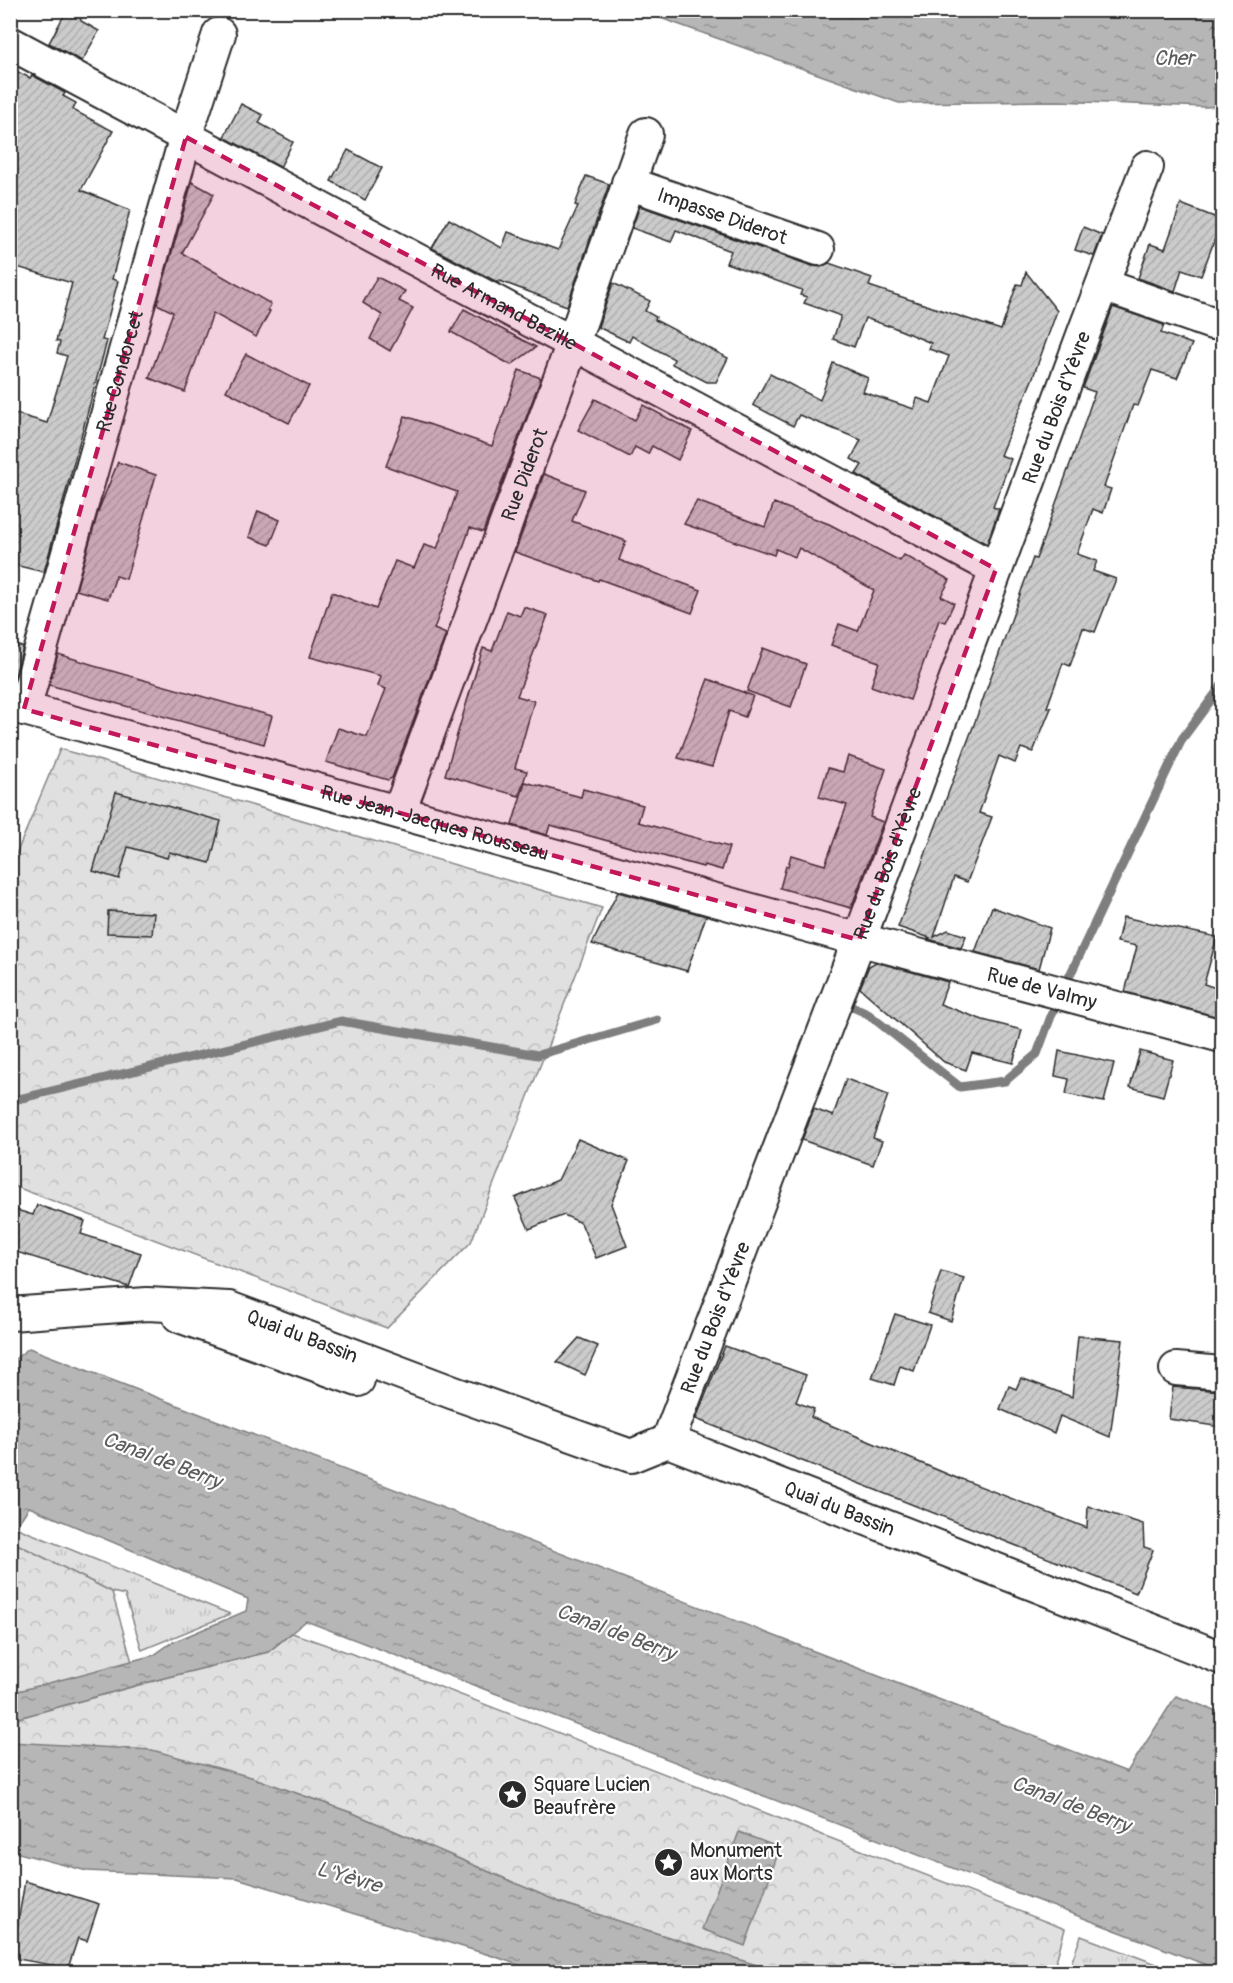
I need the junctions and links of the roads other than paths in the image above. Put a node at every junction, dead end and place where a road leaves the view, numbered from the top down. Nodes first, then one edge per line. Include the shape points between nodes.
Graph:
1 (219, 34) dead end
2 (10, 43) edge
3 (646, 134) dead end
4 (186, 137) junction
5 (1147, 167) dead end
6 (628, 183) junction
7 (818, 249) dead end
8 (1102, 285) junction
9 (1212, 323) dead end
10 (573, 344) junction
11 (996, 569) junction
12 (17, 707) edge
13 (399, 812) junction
14 (859, 940) junction
15 (1222, 1036) edge
16 (10, 1314) edge
17 (1176, 1369) dead end
18 (1222, 1373) edge
19 (668, 1441) junction
20 (1222, 1659) edge

1 - 4 street, Rue Condorcet
2 - 4 street, Rue Armand Bazille
3 - 6 street, Rue Diderot
4 - 10 street, Rue Armand Bazille
4 - 12 street, Rue Condorcet
5 - 8 street, Rue du Bois d'Yèvre
6 - 7 street, Impasse Diderot
6 - 10 street, Rue Diderot
8 - 9 street
8 - 11 street, Rue du Bois d'Yèvre
10 - 11 street, Rue Armand Bazille
10 - 13 street, Rue Diderot
11 - 14 street, Rue du Bois d'Yèvre
12 - 13 street, Rue Jean-Jacques Rousseau
13 - 14 street, Rue Jean-Jacques Rousseau
14 - 15 street, Rue de Valmy
14 - 19 street, Rue du Bois d'Yèvre
16 - 19 street, Quai du Bassin via 147,1304 377,1386 454,1393 631,1456
17 - 18 street
19 - 20 street, Quai du Bassin

